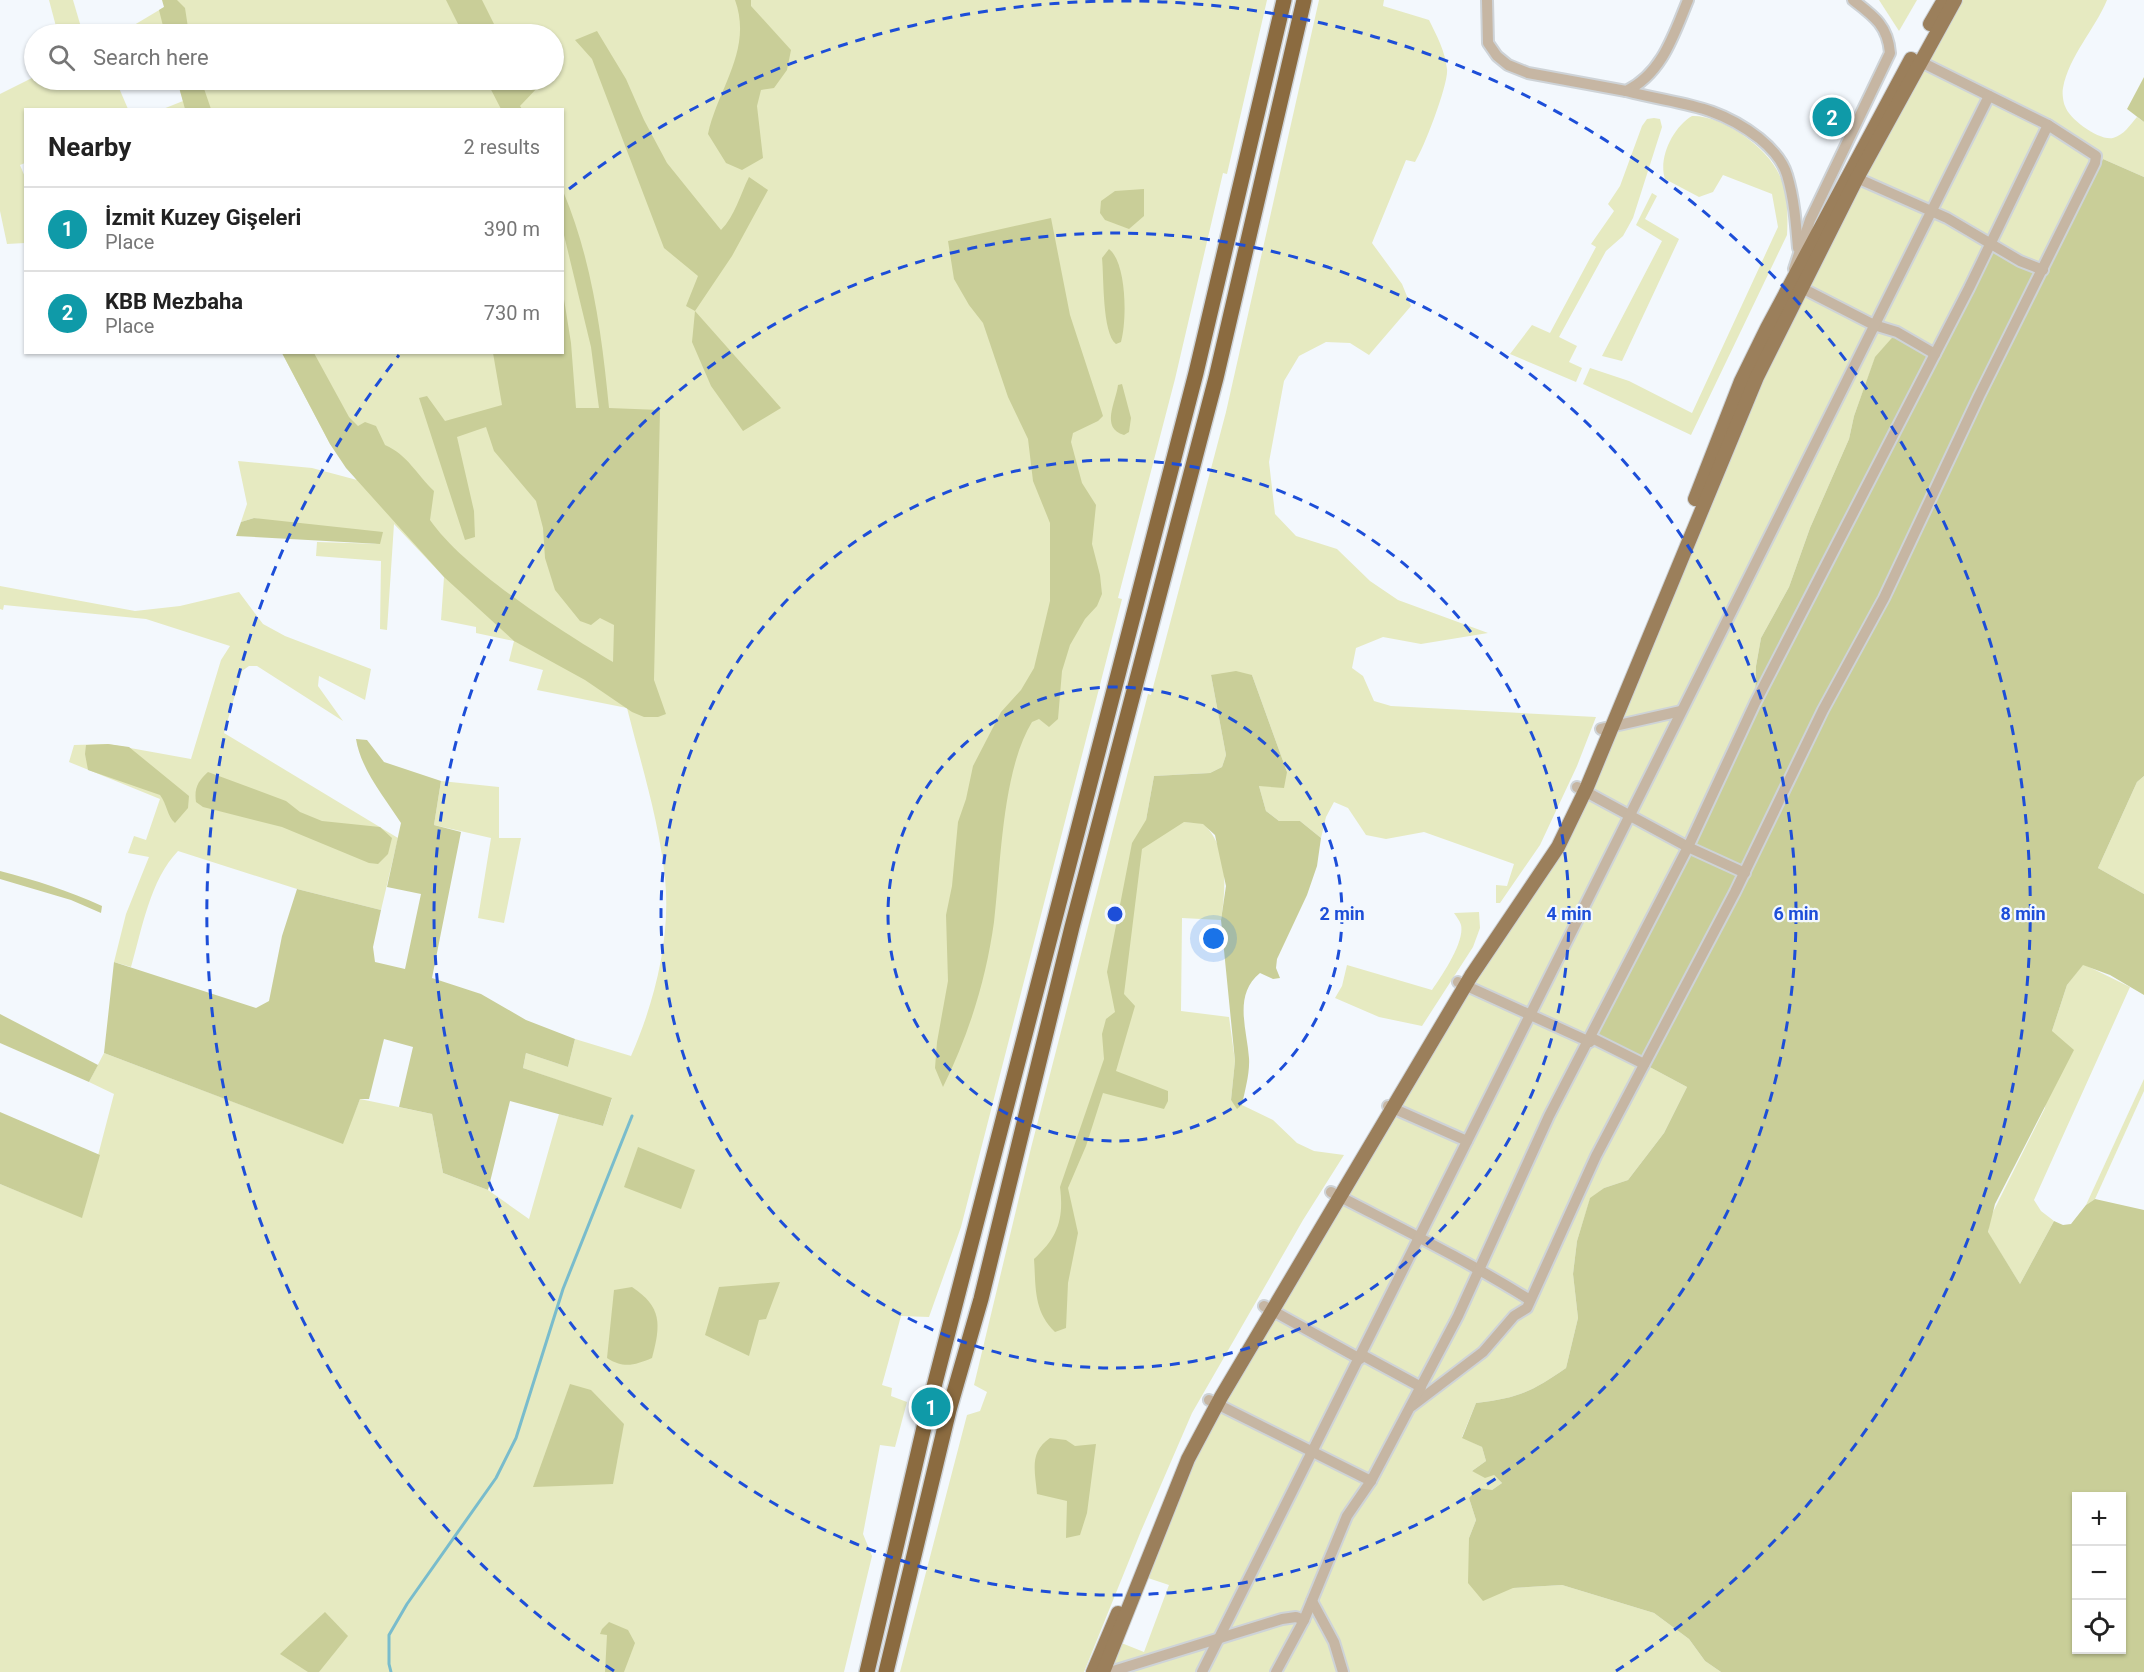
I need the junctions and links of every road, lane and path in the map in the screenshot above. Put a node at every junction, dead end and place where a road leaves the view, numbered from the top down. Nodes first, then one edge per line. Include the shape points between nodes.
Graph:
1 (1284, 0) edge
2 (1304, 0) edge
3 (1487, 0) edge
4 (1688, 0) edge
5 (1853, 0) edge
6 (1944, 0) edge
7 (1955, 0) edge
8 (1916, 59) junction
9 (1626, 91) junction
10 (1989, 96) junction
11 (2048, 125) junction
12 (1852, 176) junction
13 (1931, 210) junction
14 (1990, 244) junction
15 (1798, 252) junction
16 (2043, 270) junction
17 (1796, 285) junction
18 (1874, 325) junction
19 (1935, 354) junction
20 (1681, 711) junction
21 (1606, 728) junction
22 (1581, 790) junction
23 (1630, 817) junction
24 (1688, 847) junction
25 (1745, 873) junction
26 (1462, 984) junction
27 (1530, 1017) junction
28 (1591, 1040) junction
29 (1644, 1064) junction
30 (1389, 1107) junction
31 (1467, 1141) junction
32 (1335, 1193) junction
33 (1418, 1239) junction
34 (1479, 1268) junction
35 (1530, 1300) junction
36 (1268, 1308) junction
37 (1361, 1357) junction
38 (1421, 1387) junction
39 (1213, 1402) junction
40 (1410, 1408) junction
41 (1312, 1453) junction
42 (1371, 1482) junction
43 (1312, 1602) junction
44 (1304, 1620) junction
45 (1219, 1639) junction
46 (867, 1672) edge
47 (886, 1672) edge
48 (1093, 1672) edge
49 (1103, 1672) edge
50 (1110, 1672) edge
51 (1202, 1672) edge
52 (1275, 1672) edge
53 (1343, 1672) edge

1 - 46 highway via 1196,373 926,1416
2 - 47 highway via 1216,378 1072,927
3 - 9 street via 1488,44 1508,65
4 - 9 street via 1654,70
5 - 15 street via 1879,20 1889,37 1890,53
6 - 8 main road
7 - 8 main road
8 - 10 street
8 - 12 main road
9 - 15 street via 1722,114 1768,145 1786,172 1795,207
10 - 11 street
10 - 13 street
11 - 14 street
11 - 16 street via 2096,156
12 - 13 street
12 - 17 main road
13 - 14 street
13 - 18 street
14 - 16 street
14 - 19 street
15 - 17 street
16 - 25 street
17 - 18 street
17 - 21 main road via 1741,381
18 - 19 street via 1897,332
18 - 20 street
19 - 24 street via 1755,703
20 - 21 street
20 - 23 street
21 - 22 main road
22 - 23 street
22 - 26 main road
23 - 24 street
23 - 27 street
24 - 25 street
24 - 28 street
25 - 29 street
26 - 27 street
26 - 30 main road
27 - 28 street
27 - 31 street
28 - 29 street
28 - 34 street via 1550,1116
29 - 35 street via 1596,1156
30 - 31 street
30 - 32 main road
31 - 33 street
32 - 33 street
32 - 36 main road
33 - 34 street
33 - 37 street
34 - 35 street
34 - 38 street
35 - 40 street via 1527,1308 1483,1352
36 - 37 street
36 - 39 main road
37 - 38 street
37 - 41 street
38 - 40 street
39 - 41 street
39 - 48 main road via 1181,1458
39 - 49 main road
40 - 42 street
41 - 42 street
41 - 45 street
42 - 43 street via 1347,1516
43 - 44 street
43 - 53 street via 1334,1642
44 - 45 street via 1282,1619
44 - 52 street
45 - 50 street
45 - 51 street

